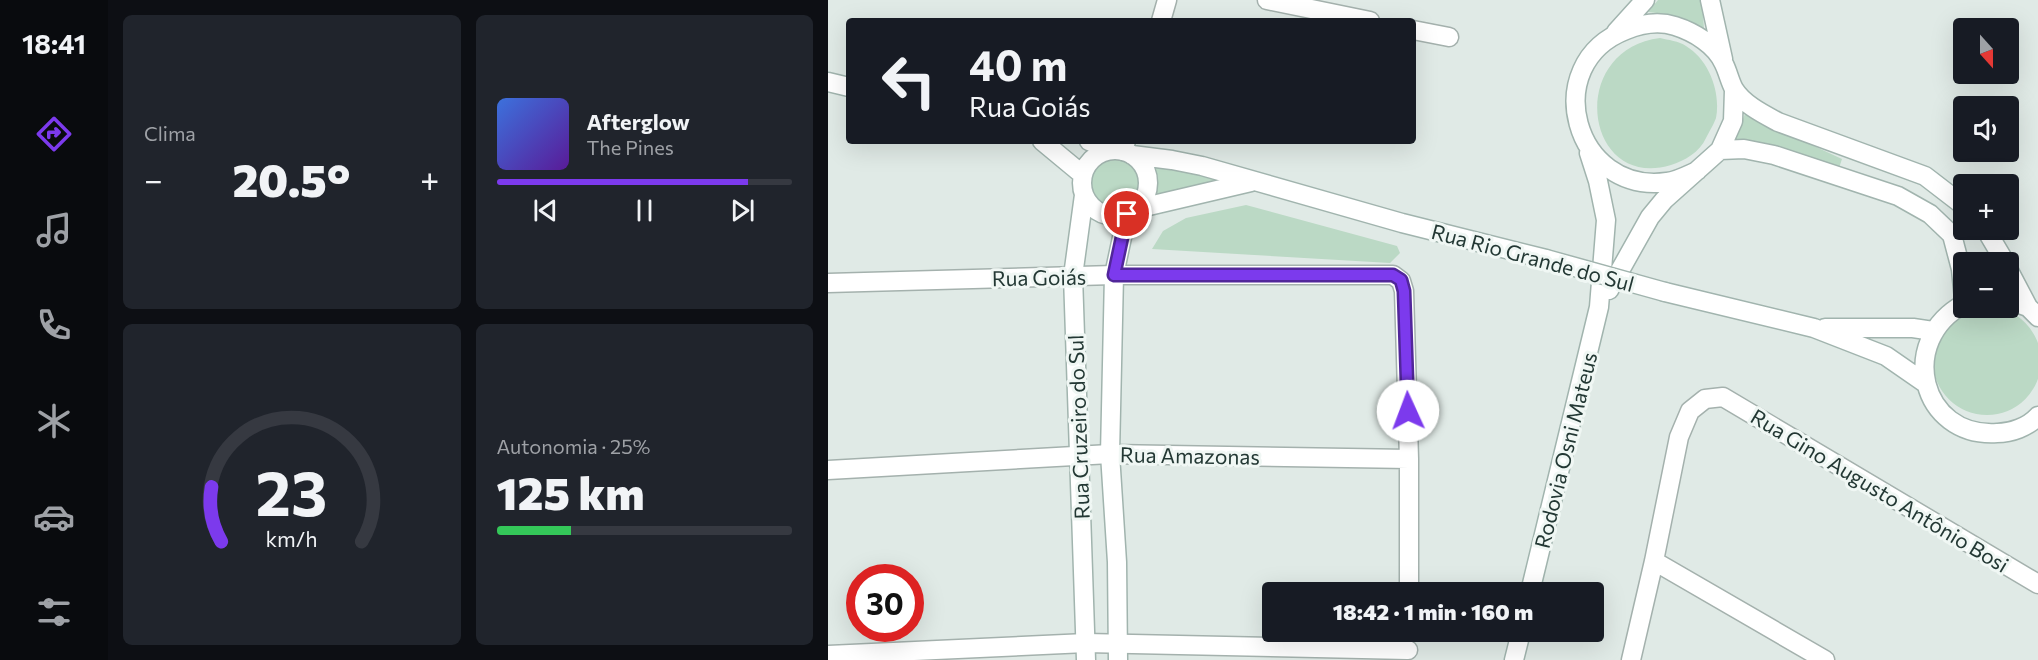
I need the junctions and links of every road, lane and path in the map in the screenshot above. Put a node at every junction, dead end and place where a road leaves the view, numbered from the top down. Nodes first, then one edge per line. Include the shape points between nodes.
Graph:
1 (1167, 0) edge
2 (1267, 0) edge
3 (1645, 0) edge
4 (1710, 0) edge
5 (1162, 18) edge
6 (1355, 18) edge
7 (1416, 31) edge
8 (1612, 35) junction
9 (1449, 37) dead end
10 (1723, 61) junction
11 (828, 82) edge
12 (846, 86) edge
13 (1734, 90) junction
14 (1046, 144) edge
15 (1101, 144) edge
16 (1586, 146) junction
17 (1124, 150) edge
18 (1720, 150) junction
19 (1697, 171) junction
20 (1083, 175) junction
21 (1254, 182) junction
22 (1084, 195) junction
23 (1953, 198) edge
24 (1132, 211) junction
25 (1956, 252) edge
26 (1114, 275) junction
27 (1073, 276) junction
28 (828, 283) edge
29 (2019, 288) edge
30 (2019, 305) edge
31 (1599, 307) junction
32 (1953, 310) edge
33 (2033, 312) edge
34 (1814, 328) junction
35 (1933, 331) junction
36 (1925, 383) junction
37 (2036, 419) edge
38 (1110, 454) junction
39 (1080, 456) junction
40 (1409, 459) junction
41 (828, 470) edge
42 (1654, 561) junction
43 (1409, 582) edge
44 (1532, 582) edge
45 (2038, 584) edge
46 (1518, 642) edge
47 (1086, 651) edge
48 (1118, 652) edge
49 (828, 655) edge
50 (1407, 655) edge
51 (1514, 660) edge
52 (1631, 660) edge
53 (1825, 660) edge

1 - 5 street
2 - 6 street
3 - 8 street
4 - 10 street
7 - 9 street
8 - 10 street via 1642,24 1673,25 1702,38
8 - 16 street via 1589,57 1576,85 1575,117
10 - 13 street
11 - 12 street
13 - 18 street via 1733,121
13 - 23 street via 1778,122 1925,176
14 - 20 street
15 - 17 street, Rua Rio Grande do Sul
16 - 19 street via 1608,168 1636,182 1668,182
16 - 31 street, Rodovia Osni Mateus via 1606,220
17 - 20 street via 1094,158
17 - 21 street, Rua Rio Grande do Sul
17 - 24 street via 1140,162 1148,181 1147,191
18 - 19 street
18 - 25 street via 1744,148 1774,154 1898,196 1930,214 1952,235
19 - 31 street, Rodovia Osni Mateus via 1650,217
20 - 22 street
21 - 24 street, Rua Rio Grande do Sul
21 - 34 street, Rua Rio Grande do Sul, bridge
22 - 24 street via 1089,204 1107,215
22 - 27 street, Rua Cruzeiro do Sul
24 - 26 street, Rua Cruzeiro do Sul
26 - 27 street, Rua Goiás
26 - 38 street, Rua Cruzeiro do Sul
26 - 40 street, Rua Goiás via 1393,275 1401,280 1404,291
27 - 28 street, Rua Goiás
27 - 39 street, Rua Cruzeiro do Sul
29 - 33 street
30 - 33 street
31 - 44 street, Rodovia Osni Mateus
32 - 35 street
34 - 35 street, Rua Rio Grande do Sul
34 - 36 street, Rua Rio Grande do Sul via 1886,356
35 - 36 street via 1924,356
36 - 37 street via 1936,407 1956,425 1982,434 2008,433
38 - 39 street, Rua Amazonas
38 - 40 street, Rua Amazonas
38 - 48 street, Rua Cruzeiro do Sul
39 - 41 street, Rua Amazonas
39 - 47 street, Rua Cruzeiro do Sul
40 - 43 street
42 - 45 street, Rua Gino Augusto Antônio Bosi via 1679,437 1690,411 1705,399 1723,397
42 - 52 street
42 - 53 street
46 - 51 street
47 - 48 street
47 - 49 street
48 - 50 street

